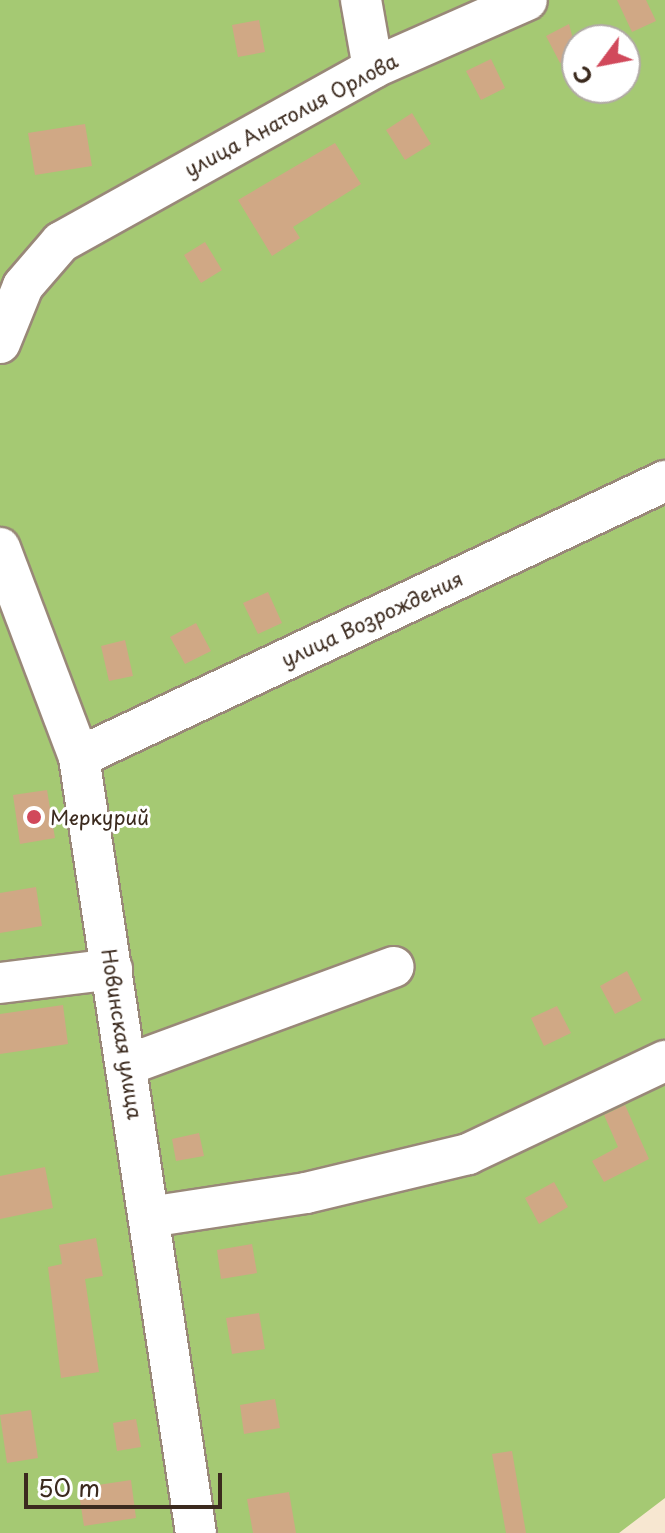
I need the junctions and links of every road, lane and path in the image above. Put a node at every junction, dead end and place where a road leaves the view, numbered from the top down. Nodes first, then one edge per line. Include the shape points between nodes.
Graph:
1 (361, 0) edge
2 (527, 0) edge
3 (373, 68) junction
4 (0, 343) edge
5 (665, 481) edge
6 (0, 548) edge
7 (79, 757) junction
8 (394, 967) dead end
9 (112, 969) junction
10 (0, 983) edge
11 (665, 1061) edge
12 (127, 1065) junction
13 (149, 1217) junction
14 (196, 1533) edge

1 - 3 street
2 - 3 street, улица Анатолия Орлова
3 - 4 street, улица Анатолия Орлова via 61,242 23,286
5 - 7 street, улица Возрождения
6 - 7 street, Новинская улица
7 - 9 street, Новинская улица
8 - 12 street
9 - 10 street
9 - 12 street, Новинская улица
11 - 13 street via 468,1154 306,1193
12 - 13 street, Новинская улица
13 - 14 street, Новинская улица

